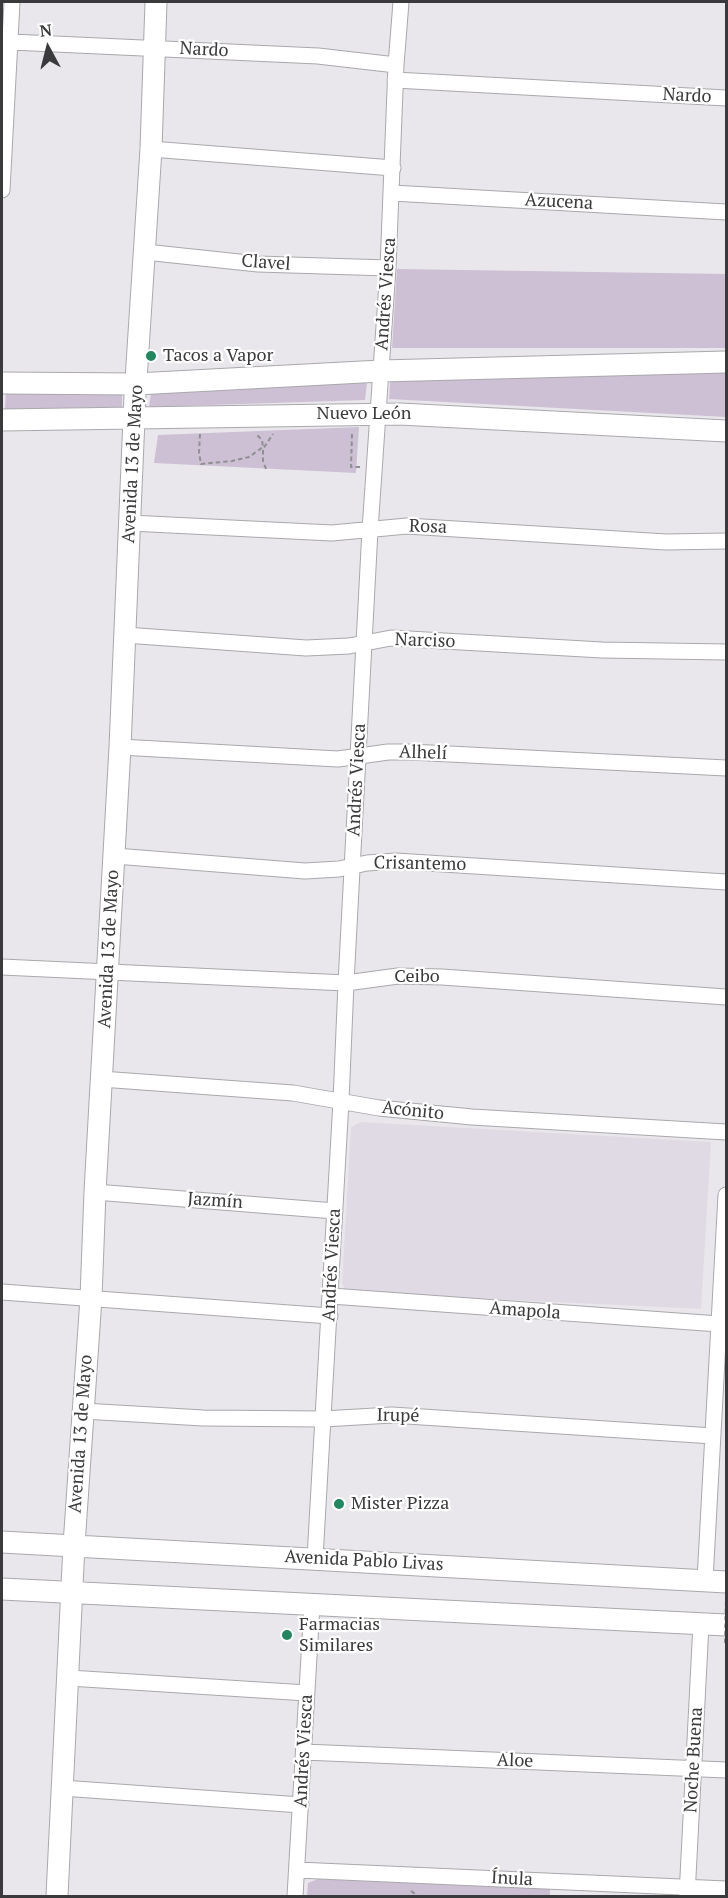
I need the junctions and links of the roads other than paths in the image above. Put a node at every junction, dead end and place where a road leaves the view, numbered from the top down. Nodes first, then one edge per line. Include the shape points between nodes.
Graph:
1 (12, 2) edge
2 (156, 2) edge
3 (401, 2) edge
4 (11, 42) junction
5 (154, 47) junction
6 (6, 63) edge
7 (395, 73) junction
8 (726, 98) edge
9 (151, 149) junction
10 (393, 168) junction
11 (2, 190) edge
12 (392, 193) junction
13 (726, 212) edge
14 (145, 252) junction
15 (388, 268) junction
16 (726, 362) edge
17 (381, 371) junction
18 (2, 383) edge
19 (136, 384) junction
20 (378, 413) junction
21 (134, 417) junction
22 (2, 420) edge
23 (726, 430) edge
24 (130, 523) junction
25 (370, 530) junction
26 (726, 541) edge
27 (125, 635) junction
28 (365, 644) junction
29 (726, 652) edge
30 (120, 747) junction
31 (358, 757) junction
32 (726, 768) edge
33 (115, 856) junction
34 (352, 865) junction
35 (726, 882) edge
36 (2, 967) edge
37 (107, 972) junction
38 (346, 983) junction
39 (726, 997) edge
40 (102, 1079) junction
41 (341, 1101) junction
42 (726, 1132) edge
43 (95, 1192) junction
44 (726, 1196) edge
45 (335, 1211) junction
46 (2, 1292) edge
47 (331, 1296) junction
48 (91, 1298) junction
49 (330, 1316) junction
50 (719, 1324) junction
51 (83, 1411) junction
52 (323, 1419) junction
53 (713, 1436) junction
54 (2, 1542) edge
55 (74, 1545) junction
56 (315, 1558) junction
57 (716, 1581) edge
58 (2, 1589) edge
59 (73, 1593) junction
60 (312, 1605) junction
61 (701, 1624) junction
62 (726, 1634) edge
63 (69, 1678) junction
64 (307, 1693) junction
65 (304, 1752) junction
66 (694, 1768) junction
67 (726, 1770) edge
68 (62, 1788) junction
69 (302, 1805) junction
70 (297, 1869) junction
71 (726, 1889) edge
72 (687, 1892) edge
73 (57, 1896) edge
74 (296, 1896) edge

1 - 4 street
2 - 5 street, Avenida 13 de Mayo
3 - 7 street, Andrés Viesca
4 - 5 street, Nardo
4 - 6 street
5 - 7 street, Nardo via 318,56
5 - 9 street, Avenida 13 de Mayo
6 - 11 street
7 - 8 street, Nardo
7 - 10 street, Andrés Viesca
9 - 10 street
9 - 14 street, Avenida 13 de Mayo
10 - 12 street, Andrés Viesca
12 - 13 street, Azucena
12 - 15 street, Andrés Viesca
14 - 15 street, Clavel via 258,264
14 - 19 street, Avenida 13 de Mayo
15 - 17 street, Andrés Viesca
16 - 17 street
17 - 19 street
17 - 20 street, Andrés Viesca
18 - 19 street
19 - 21 street, Avenida 13 de Mayo
20 - 21 street, Nuevo León
20 - 23 street, Nuevo León
20 - 25 street, Andrés Viesca
21 - 22 street, Nuevo León
21 - 24 street, Avenida 13 de Mayo
24 - 25 street, Rosa via 332,533
24 - 27 street, Avenida 13 de Mayo
25 - 26 street, Rosa via 407,526 666,542
25 - 28 street, Andrés Viesca
27 - 28 street, Narciso via 306,648
27 - 30 street, Avenida 13 de Mayo
28 - 29 street, Narciso via 391,638 602,650
28 - 31 street, Andrés Viesca
30 - 31 street, Alhelí
30 - 33 street, Avenida 13 de Mayo
31 - 32 street, Alhelí via 410,752
31 - 34 street, Andrés Viesca
33 - 34 street, Crisantemo via 305,871
33 - 37 street, Avenida 13 de Mayo
34 - 35 street, Crisantemo via 396,861
34 - 38 street, Andrés Viesca
36 - 37 street, Ceibo
37 - 38 street, Ceibo
37 - 40 street, Avenida 13 de Mayo
38 - 39 street, Ceibo via 398,976 442,977
38 - 41 street, Andrés Viesca
40 - 41 street, Acónito via 263,1090
40 - 43 street, Avenida 13 de Mayo
41 - 42 street, Acónito via 472,1118
41 - 45 street, Andrés Viesca
43 - 45 street, Jazmín
43 - 48 street, Avenida 13 de Mayo
44 - 50 street
45 - 47 street, Andrés Viesca
46 - 48 street
47 - 49 street, Andrés Viesca
47 - 50 street, Amapola
48 - 49 street
48 - 51 street, Avenida 13 de Mayo
49 - 52 street, Andrés Viesca
50 - 53 street
51 - 52 street, Irupé
51 - 55 street, Avenida 13 de Mayo
52 - 53 street, Irupé via 415,1416
52 - 56 street, Andrés Viesca
53 - 57 street
54 - 55 street, Avenida Pablo Livas
55 - 56 street, Avenida Pablo Livas
55 - 59 street, Avenida 13 de Mayo
56 - 57 street, Avenida Pablo Livas
58 - 59 street
59 - 60 street
59 - 63 street, Avenida 13 de Mayo
60 - 61 street
60 - 64 street, Andrés Viesca
61 - 62 street
61 - 66 street, Noche Buena
63 - 64 street
63 - 68 street, Avenida 13 de Mayo
64 - 65 street, Andrés Viesca
65 - 66 street, Aloe
65 - 69 street, Andrés Viesca
66 - 67 street, Aloe
66 - 72 street, Noche Buena
68 - 69 street
68 - 73 street, Avenida 13 de Mayo
69 - 70 street, Andrés Viesca
70 - 72 street, Ínula
70 - 74 street, Andrés Viesca
71 - 72 street, Ínula

